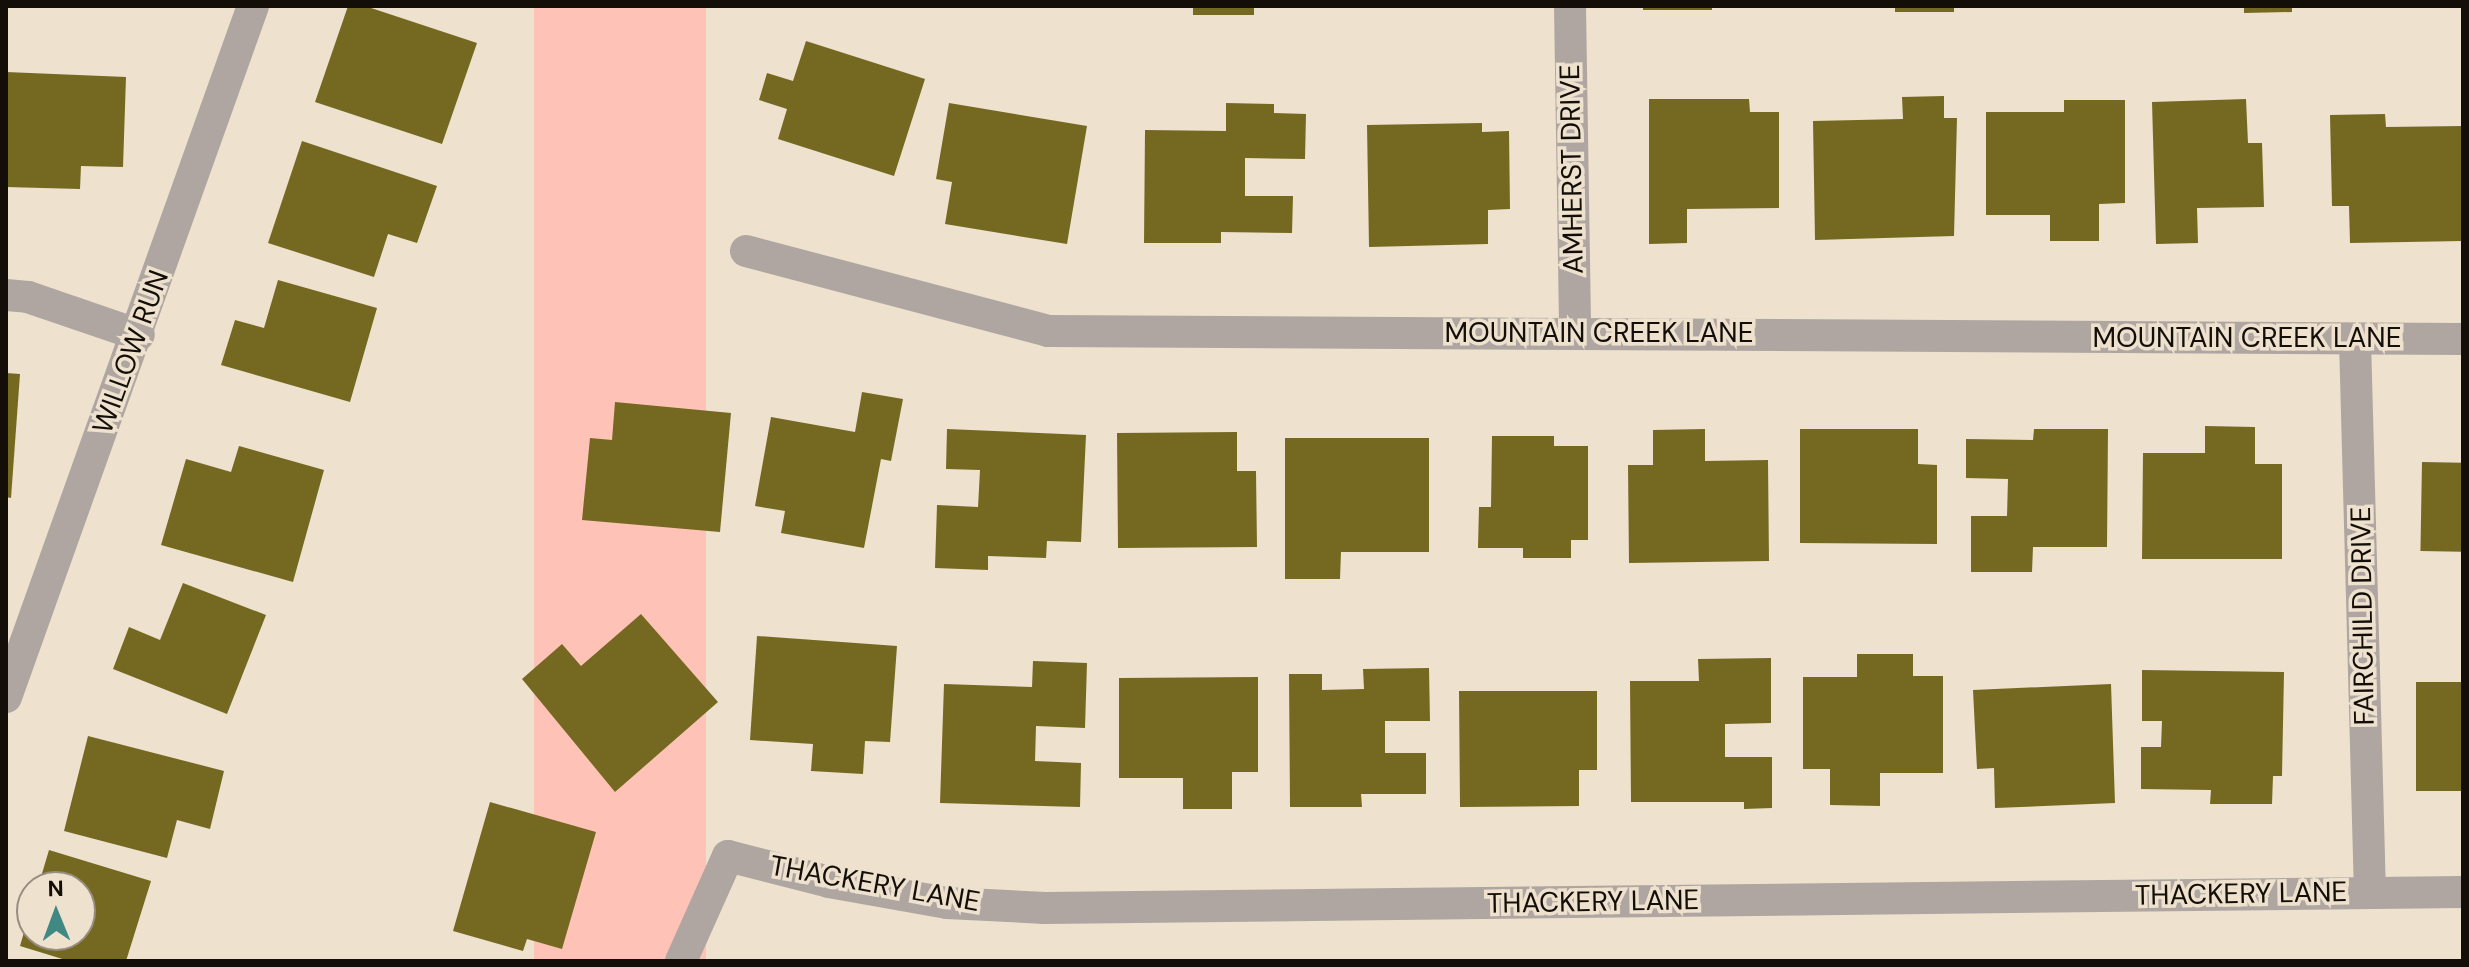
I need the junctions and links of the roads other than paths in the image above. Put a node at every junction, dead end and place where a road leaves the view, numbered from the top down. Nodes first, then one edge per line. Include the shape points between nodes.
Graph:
1 (253, 6) edge
2 (1570, 6) edge
3 (746, 251) dead end
4 (6, 295) edge
5 (1575, 332) junction
6 (139, 335) junction
7 (2463, 339) edge
8 (2355, 340) junction
9 (6, 697) edge
10 (2463, 892) edge
11 (2370, 893) junction
12 (681, 961) edge

1 - 6 street, WILLOW RUN
2 - 5 street, AMHERST DRIVE
3 - 5 street, MOUNTAIN CREEK LANE via 1048,331
4 - 6 street via 28,297
5 - 8 street, MOUNTAIN CREEK LANE
6 - 9 street, WILLOW RUN via 47,570
7 - 8 street, MOUNTAIN CREEK LANE
8 - 11 street, FAIRCHILD DRIVE
10 - 11 street, THACKERY LANE
11 - 12 street, THACKERY LANE via 1045,908 947,903 829,882 728,856

